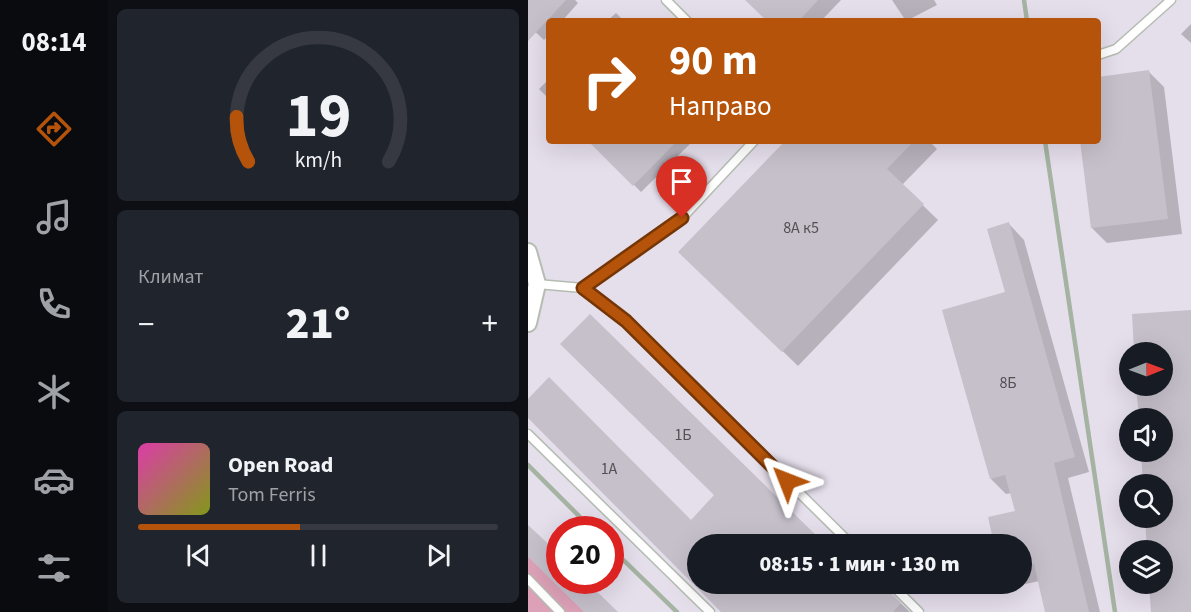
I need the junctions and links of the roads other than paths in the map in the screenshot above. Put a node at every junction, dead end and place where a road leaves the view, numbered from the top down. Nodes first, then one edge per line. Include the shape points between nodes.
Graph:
1 (666, 0) edge
2 (1172, 0) edge
3 (684, 18) edge
4 (1101, 55) edge
5 (751, 144) edge
6 (528, 252) edge
7 (537, 284) junction
8 (583, 288) junction
9 (529, 322) edge
10 (528, 434) edge
11 (841, 534) edge
12 (528, 579) edge
13 (901, 594) edge
14 (560, 612) edge
15 (710, 612) edge
16 (920, 612) edge

1 - 3 lane
2 - 4 lane via 1116,50
5 - 8 lane via 682,218
6 - 7 street
7 - 8 lane
7 - 9 street
8 - 11 lane via 626,321
10 - 15 lane
12 - 14 lane
13 - 16 lane

